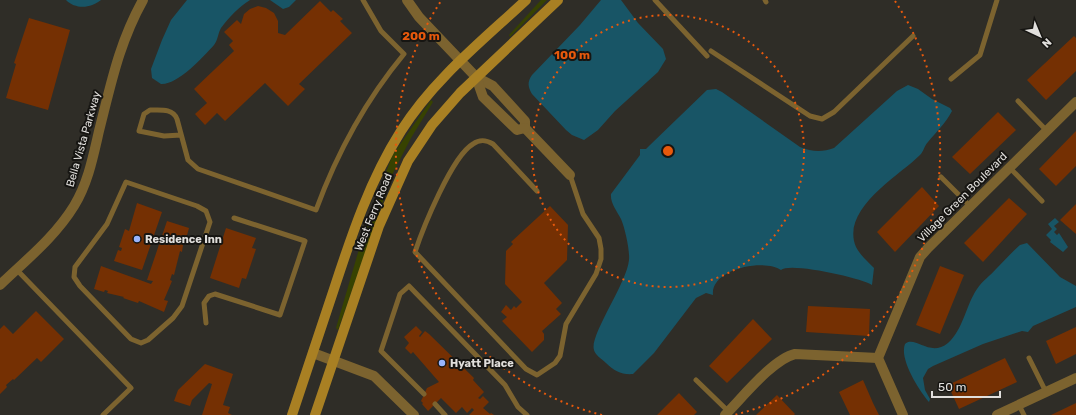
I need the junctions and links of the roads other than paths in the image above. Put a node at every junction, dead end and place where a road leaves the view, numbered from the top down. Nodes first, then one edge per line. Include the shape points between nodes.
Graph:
1 (143, 0) edge
2 (364, 0) edge
3 (407, 0) edge
4 (526, 0) edge
5 (558, 0) edge
6 (655, 0) edge
7 (997, 0) edge
8 (913, 36) dead end
9 (711, 51) dead end
10 (707, 56) dead end
11 (461, 60) junction
12 (476, 77) junction
13 (951, 79) dead end
14 (1018, 101) dead end
15 (1076, 102) edge
16 (525, 128) junction
17 (1046, 130) junction
18 (181, 135) junction
19 (1008, 167) junction
20 (570, 175) joint
21 (942, 178) dead end
22 (126, 182) joint
23 (537, 191) dead end
24 (1042, 201) dead end
25 (970, 206) junction
26 (234, 218) dead end
27 (16, 269) junction
28 (0, 285) edge
29 (206, 323) dead end
30 (313, 353) junction
31 (878, 358) junction
32 (1029, 358) dead end
33 (334, 360) junction
34 (1076, 378) edge
35 (696, 380) dead end
36 (1046, 392) junction
37 (424, 394) dead end
38 (435, 404) dead end
39 (1019, 405) junction
40 (727, 413) edge
41 (103, 415) edge
42 (292, 415) edge
43 (315, 415) edge
44 (414, 415) edge
45 (445, 415) edge
46 (526, 415) edge
47 (903, 415) edge
48 (997, 415) edge
49 (1024, 415) edge

1 - 27 street, Bella Vista Parkway via 130,23 121,47 92,160 80,195 57,229
2 - 18 lane via 381,31 404,54 352,128 330,173 316,210 198,169 188,160
3 - 11 street
4 - 11 main road, West Ferry Road
5 - 12 main road, West Ferry Road
6 - 10 lane
7 - 13 lane via 980,55
8 - 9 lane via 834,112 822,119 810,116
11 - 12 street
11 - 30 main road, West Ferry Road via 429,94 401,130 374,178 352,233
12 - 16 street via 493,86 525,121
12 - 16 street via 483,97 517,130
12 - 33 main road, West Ferry Road via 432,125 408,161 378,226
14 - 17 lane
15 - 17 street, Village Green Boulevard
16 - 20 street
17 - 19 street, Village Green Boulevard
18 - 18 lane via 176,115 171,111 150,110 144,114 139,131 164,136
19 - 24 lane
19 - 25 street, Village Green Boulevard
20 - 23 lane via 583,214 599,238 601,259 594,279 566,324 560,356 555,363 537,375 526,369 415,252 445,184 464,153 474,143 485,141 493,144
21 - 25 lane
22 - 22 lane via 107,224 75,267 74,277 130,339 140,343 148,340 173,318 182,306 210,222 206,212 197,206
25 - 31 street, Village Green Boulevard via 920,257
26 - 29 lane via 305,241 280,315 215,294 204,302
27 - 28 street, Bella Vista Parkway
27 - 41 lane via 131,388
30 - 33 street
30 - 42 main road, West Ferry Road
31 - 40 street via 789,355 776,364
31 - 47 street
32 - 36 lane
33 - 43 main road, West Ferry Road
33 - 44 street via 374,376
34 - 36 street
35 - 40 lane
36 - 39 street
37 - 46 lane via 381,351 400,294 409,286 504,386
38 - 45 lane
39 - 48 street
39 - 49 lane

